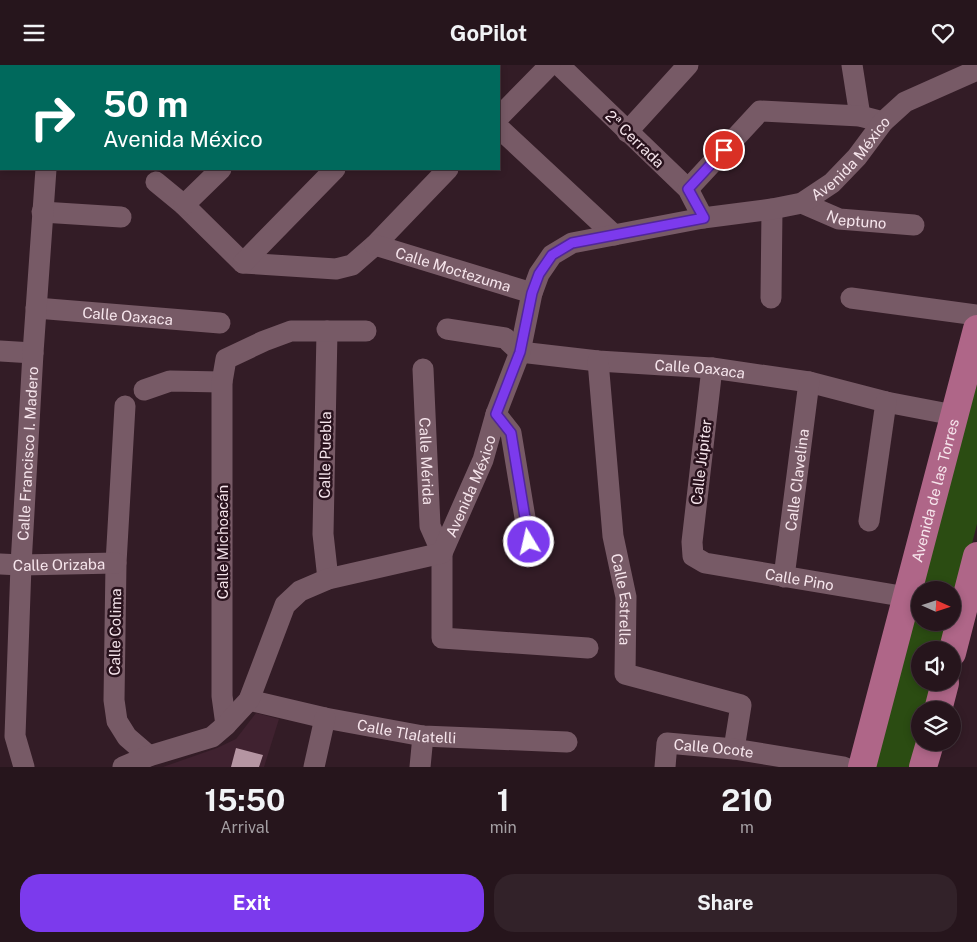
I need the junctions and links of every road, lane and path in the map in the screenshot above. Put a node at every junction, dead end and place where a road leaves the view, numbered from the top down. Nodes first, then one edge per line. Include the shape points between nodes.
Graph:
1 (550, 65) edge
2 (559, 65) edge
3 (688, 65) edge
4 (852, 65) edge
5 (977, 69) edge
6 (500, 116) edge
7 (860, 116) junction
8 (883, 122) junction
9 (500, 129) edge
10 (627, 132) junction
11 (46, 170) edge
12 (219, 170) edge
13 (334, 170) edge
14 (447, 170) edge
15 (156, 182) dead end
16 (688, 189) junction
17 (802, 203) junction
18 (184, 205) junction
19 (772, 209) junction
20 (42, 212) junction
21 (121, 217) dead end
22 (704, 218) junction
23 (914, 225) dead end
24 (614, 235) junction
25 (374, 245) junction
26 (243, 263) junction
27 (532, 293) junction
28 (771, 298) dead end
29 (851, 298) dead end
30 (36, 309) junction
31 (977, 315) edge
32 (220, 323) dead end
33 (447, 329) dead end
34 (977, 329) edge
35 (327, 331) junction
36 (366, 331) dead end
37 (0, 351) edge
38 (520, 352) junction
39 (33, 353) junction
40 (598, 361) junction
41 (712, 368) junction
42 (423, 369) dead end
43 (222, 382) junction
44 (809, 383) junction
45 (144, 390) dead end
46 (886, 402) junction
47 (126, 406) dead end
48 (496, 414) junction
49 (954, 415) junction
50 (869, 521) dead end
51 (529, 542) dead end
52 (442, 553) junction
53 (693, 556) joint
54 (977, 556) edge
55 (116, 563) junction
56 (0, 564) edge
57 (21, 565) junction
58 (784, 577) junction
59 (328, 579) junction
60 (907, 597) junction
61 (955, 641) edge
62 (588, 648) dead end
63 (249, 700) junction
64 (325, 718) junction
65 (226, 725) junction
66 (424, 737) junction
67 (567, 742) dead end
68 (734, 749) junction
69 (928, 751) edge
70 (149, 756) junction
71 (24, 767) edge
72 (123, 767) edge
73 (314, 767) edge
74 (420, 767) edge
75 (665, 767) edge
76 (844, 767) edge
77 (862, 767) edge
78 (923, 767) edge

1 - 6 street
2 - 10 street, 2ª Cerrada
3 - 10 street
4 - 7 street
5 - 8 street, Avenida México via 905,102
7 - 8 street
7 - 16 street via 760,111
8 - 17 street, Avenida México via 857,157 832,183
9 - 24 street
10 - 16 street, 2ª Cerrada
11 - 20 street, Calle Francisco I. Madero
12 - 18 street
13 - 26 street
14 - 25 street
15 - 18 street
16 - 22 street, 2ª Cerrada
17 - 19 street, Avenida México
17 - 23 street, Neptuno via 839,219
18 - 26 street
19 - 22 street, Avenida México
19 - 28 street
20 - 21 street
20 - 30 street, Calle Francisco I. Madero
22 - 24 street, Avenida México
24 - 27 street, Avenida México via 572,243 552,255 539,274
25 - 26 street via 352,265 336,269
25 - 27 street, Calle Moctezuma
27 - 38 street, Avenida México
29 - 31 street
30 - 32 street, Calle Oaxaca
30 - 39 street, Calle Francisco I. Madero
33 - 38 street via 505,338
34 - 49 main road, Avenida de las Torres
35 - 36 street
35 - 43 street, Calle Michoacán via 291,331 226,359
35 - 59 street, Calle Puebla via 323,534
37 - 39 street
38 - 40 street, Calle Oaxaca
38 - 48 street, Avenida México
39 - 57 street, Calle Francisco I. Madero
40 - 41 street, Calle Oaxaca
40 - 68 street, Calle Estrella via 613,536 626,597 625,674 741,705
41 - 44 street, Calle Oaxaca
41 - 53 street, Calle Júpiter
42 - 52 street, Calle Mérida via 430,526
43 - 45 street via 170,381
43 - 65 street, Calle Michoacán via 222,695
44 - 46 street, Calle Oaxaca
44 - 58 street, Calle Clavelina
46 - 49 street, Calle Oaxaca
46 - 50 street
47 - 55 street, Calle Colima
48 - 51 street via 511,433
48 - 52 street, Avenida México via 483,460
49 - 60 main road, Avenida de las Torres
52 - 59 street, Avenida México
52 - 62 street via 442,638
53 - 58 street, Calle Pino via 705,563
54 - 61 main road
55 - 57 street, Calle Orizaba
55 - 70 street, Calle Colima via 114,700 117,721 127,737
56 - 57 street, Calle Orizaba
57 - 71 street, Calle Francisco I. Madero via 15,736
58 - 60 street, Calle Pino
59 - 63 street, Avenida México via 300,591 285,605
60 - 77 main road, Avenida de las Torres
63 - 64 street, Calle Tlalatelli
63 - 65 street, Avenida México
64 - 66 street, Calle Tlalatelli
64 - 73 street
65 - 70 street, Avenida México via 212,737
66 - 67 street, Calle Tlalatelli
66 - 74 street
68 - 75 street, Calle Ocote via 667,743
68 - 76 street, Calle Ocote
69 - 78 main road
70 - 72 street, Avenida México

